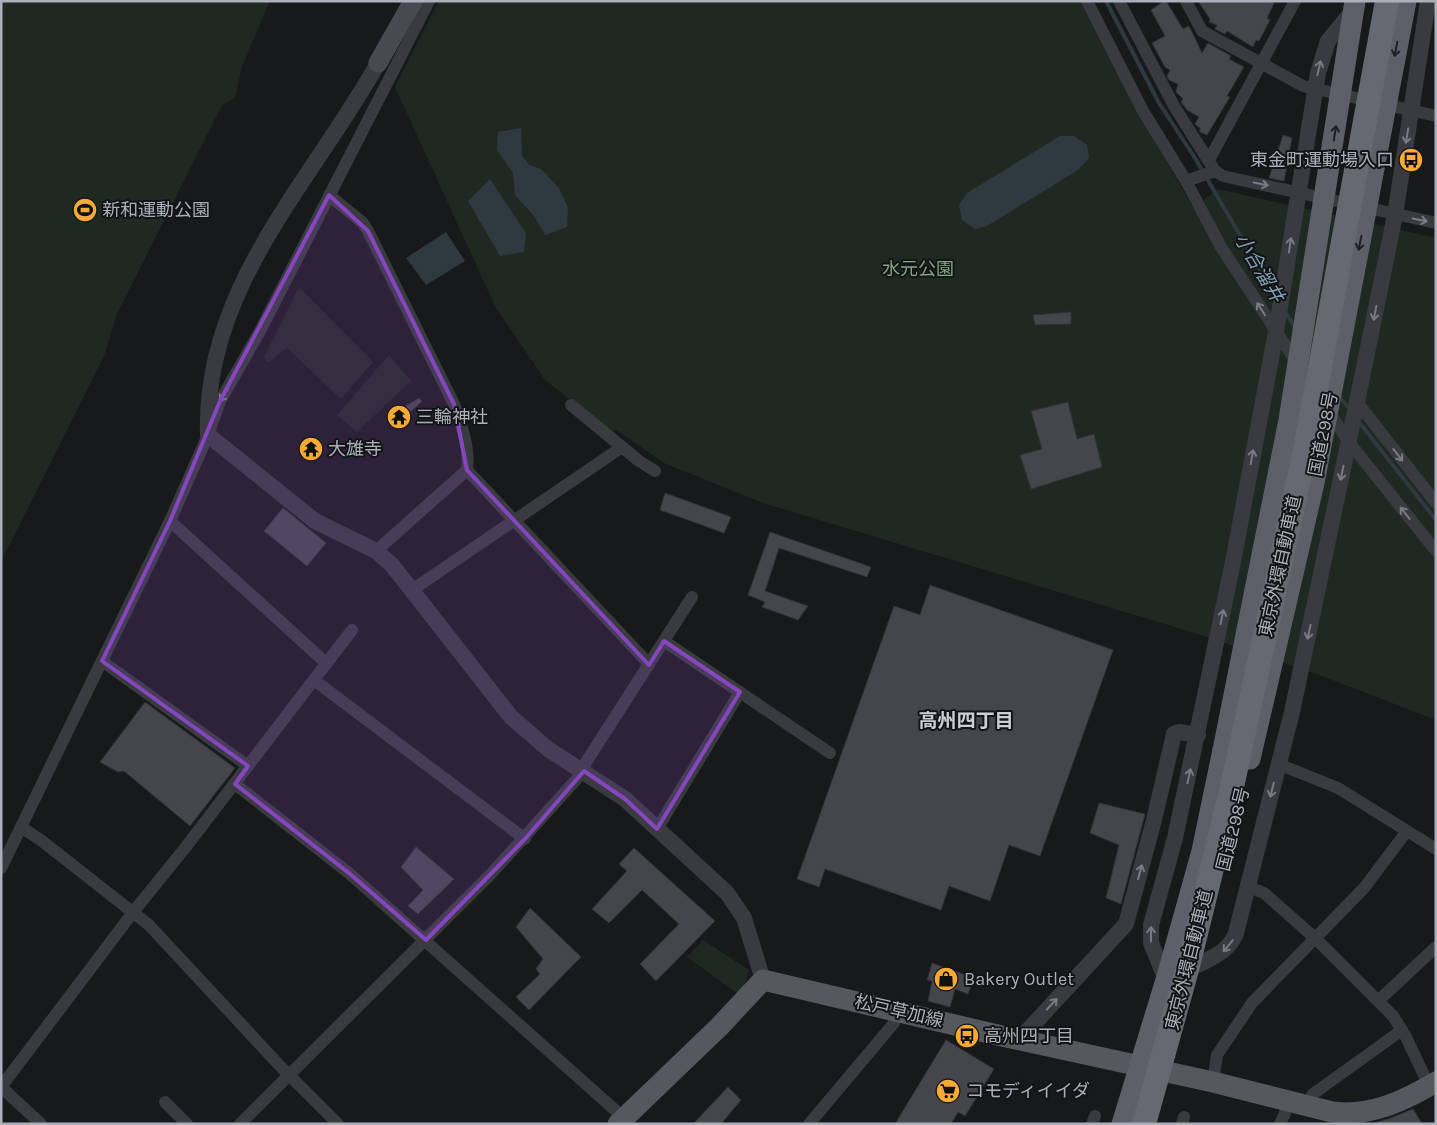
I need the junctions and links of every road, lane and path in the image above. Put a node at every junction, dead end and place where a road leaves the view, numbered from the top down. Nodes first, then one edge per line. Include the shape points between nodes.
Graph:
1 (413, 1) edge
2 (429, 1) edge
3 (1087, 1) edge
4 (1119, 1) edge
5 (1186, 1) edge
6 (1294, 1) edge
7 (1355, 1) edge
8 (1362, 1) edge
9 (1373, 1) edge
10 (1387, 1) edge
11 (1406, 1) edge
12 (1430, 7) edge
13 (1260, 62) junction
14 (378, 63) joint
15 (1315, 88) junction
16 (1411, 111) junction
17 (1436, 116) edge
18 (1212, 165) junction
19 (1186, 181) junction
20 (1298, 192) junction
21 (329, 195) junction
22 (1394, 215) junction
23 (1436, 224) edge
24 (1276, 332) junction
25 (1357, 404) junction
26 (571, 405) dead end
27 (208, 435) junction
28 (1348, 441) junction
29 (622, 447) junction
30 (467, 470) junction
31 (655, 471) dead end
32 (1436, 503) edge
33 (170, 521) junction
34 (515, 521) junction
35 (376, 551) junction
36 (1436, 551) edge
37 (412, 590) junction
38 (692, 597) dead end
39 (352, 630) dead end
40 (664, 641) junction
41 (102, 661) junction
42 (326, 663) junction
43 (649, 664) junction
44 (314, 680) junction
45 (740, 692) junction
46 (1198, 735) junction
47 (830, 753) dead end
48 (1278, 764) junction
49 (248, 766) junction
50 (583, 770) junction
51 (235, 784) junction
52 (21, 827) junction
53 (657, 829) junction
54 (1407, 831) junction
55 (525, 839) junction
56 (1436, 850) edge
57 (1, 868) edge
58 (1249, 887) junction
59 (134, 911) junction
60 (1315, 938) junction
61 (426, 940) junction
62 (1436, 946) edge
63 (1198, 965) junction
64 (763, 980) junction
65 (1166, 980) junction
66 (1378, 1001) junction
67 (896, 1010) junction
68 (1402, 1030) junction
69 (1019, 1040) junction
70 (1139, 1066) junction
71 (1169, 1072) junction
72 (289, 1075) junction
73 (1213, 1082) junction
74 (1432, 1084) edge
75 (1, 1087) edge
76 (164, 1102) dead end
77 (1296, 1102) junction
78 (1365, 1118) edge
79 (621, 1121) edge
80 (811, 1123) edge
81 (41, 1124) edge
82 (187, 1124) edge
83 (240, 1124) edge
84 (338, 1124) edge
85 (1122, 1124) edge
86 (1132, 1124) edge
87 (1144, 1124) edge
88 (1153, 1124) edge
89 (1280, 1124) edge

1 - 14 main road
2 - 21 street
3 - 19 street via 1143,111
4 - 18 street via 1174,106
5 - 13 street via 1202,31
6 - 13 street
65 -> 7 highway, 国道298号, bridge via 1202,851 1289,420
15 -> 8 street via 1328,41
9 - 86 highway, 東京外環自動車道 via 1297,440 1262,611 1227,770
10 - 12 street
10 - 87 highway, 東京外環自動車道, bridge via 1304,455 1232,786 1188,966
11 -> 63 highway, 国道298号, bridge via 1314,483
12 - 16 street
13 - 15 street via 1303,86
13 - 18 street
14 - 27 street via 326,148 271,227 250,266 221,340 207,406
15 - 16 street
15 - 20 street
16 - 17 street
16 -> 22 street
18 - 19 street
18 -> 20 street via 1224,176
24 -> 19 street via 1211,229
20 - 22 street
24 -> 20 street
21 -> 27 street via 220,401
21 - 30 street via 368,231 454,404 462,429
22 -> 23 street
22 -> 25 street
24 - 28 street
46 -> 24 street
25 - 28 street
25 -> 32 street
26 - 29 street
27 - 33 street
27 - 35 street via 315,521
36 -> 28 street
28 -> 48 street via 1292,712
29 - 31 street
29 - 34 street
30 - 34 street
30 - 35 street
33 - 41 street
33 - 42 street
34 - 37 street
34 - 43 street
35 - 37 street
37 - 50 street via 511,717 538,742
38 - 40 street
39 - 42 street
40 - 43 street
40 - 45 street
41 - 49 street
41 - 52 street
42 - 44 street
43 - 50 street
44 - 49 street
44 - 55 street
45 - 47 street
45 - 53 street
65 -> 46 street via 1151,943 1151,925
69 -> 46 street via 1126,924 1174,734
48 - 54 street via 1338,788
48 -> 58 street
49 - 51 street
50 - 53 street via 625,799
50 - 55 street
51 - 59 street
51 - 61 street via 350,874
52 - 57 street
52 - 59 street
53 - 64 street via 737,905 751,936
54 - 56 street
54 - 60 street via 1364,888
55 - 61 street
58 - 60 street via 1264,893
58 -> 63 street via 1233,941 1223,952
59 - 72 street
59 - 75 street
60 - 66 street
60 - 73 street via 1252,1002 1217,1055
61 - 72 street
61 - 79 street
62 - 66 street
63 - 71 highway, 国道298号
64 - 67 main road, 松戸草加線
64 - 79 main road
65 - 70 highway, 国道298号
66 - 68 street
67 - 69 main road, 松戸草加線
67 - 80 street via 894,1023
68 - 74 street
68 - 77 street
69 - 70 main road, 松戸草加線
70 - 71 main road, 松戸草加線
70 - 85 highway, 国道298号
71 - 73 main road, 松戸草加線
71 - 88 highway, 国道298号
72 - 83 street
72 - 84 street
73 - 77 main road, 松戸草加線
74 - 78 main road, 松戸草加線
75 - 81 street
76 - 82 street
77 - 78 main road, 松戸草加線
77 - 89 street

